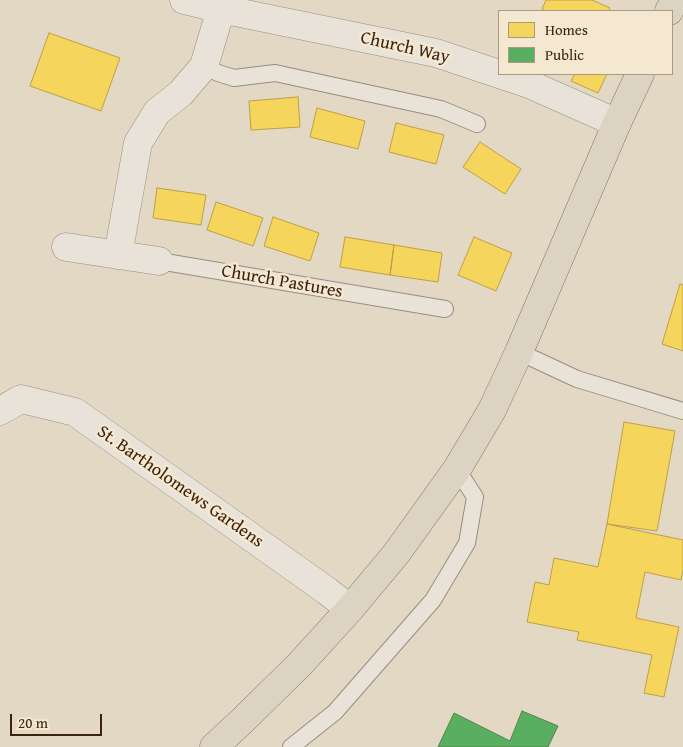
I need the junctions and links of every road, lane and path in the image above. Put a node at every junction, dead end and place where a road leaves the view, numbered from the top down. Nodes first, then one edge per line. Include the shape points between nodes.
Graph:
1 (184, 0) edge
2 (221, 10) junction
3 (204, 66) junction
4 (498, 74) edge
5 (502, 75) edge
6 (640, 75) edge
7 (477, 124) dead end
8 (617, 124) junction
9 (66, 247) dead end
10 (118, 255) junction
11 (159, 261) joint
12 (445, 309) dead end
13 (519, 352) junction
14 (683, 410) edge
15 (0, 411) edge
16 (457, 469) junction
17 (350, 610) junction
18 (214, 747) edge
19 (291, 747) edge

1 - 2 street, Church Way
2 - 3 street
2 - 4 street, Church Way via 436,53
3 - 7 lane via 234,78 275,73 441,110
3 - 10 street via 181,94 157,112 138,142
5 - 8 street, Church Way
6 - 8 highway
8 - 13 highway
9 - 10 street, Church Pastures
10 - 11 street, Church Pastures
11 - 12 lane, Church Pastures
13 - 14 lane via 577,379
13 - 16 highway via 492,410
15 - 17 street, St. Bartholomews Gardens via 21,399 75,412
16 - 17 highway via 396,554
16 - 19 lane via 475,498 467,543 433,600 334,712
17 - 18 highway via 300,664

